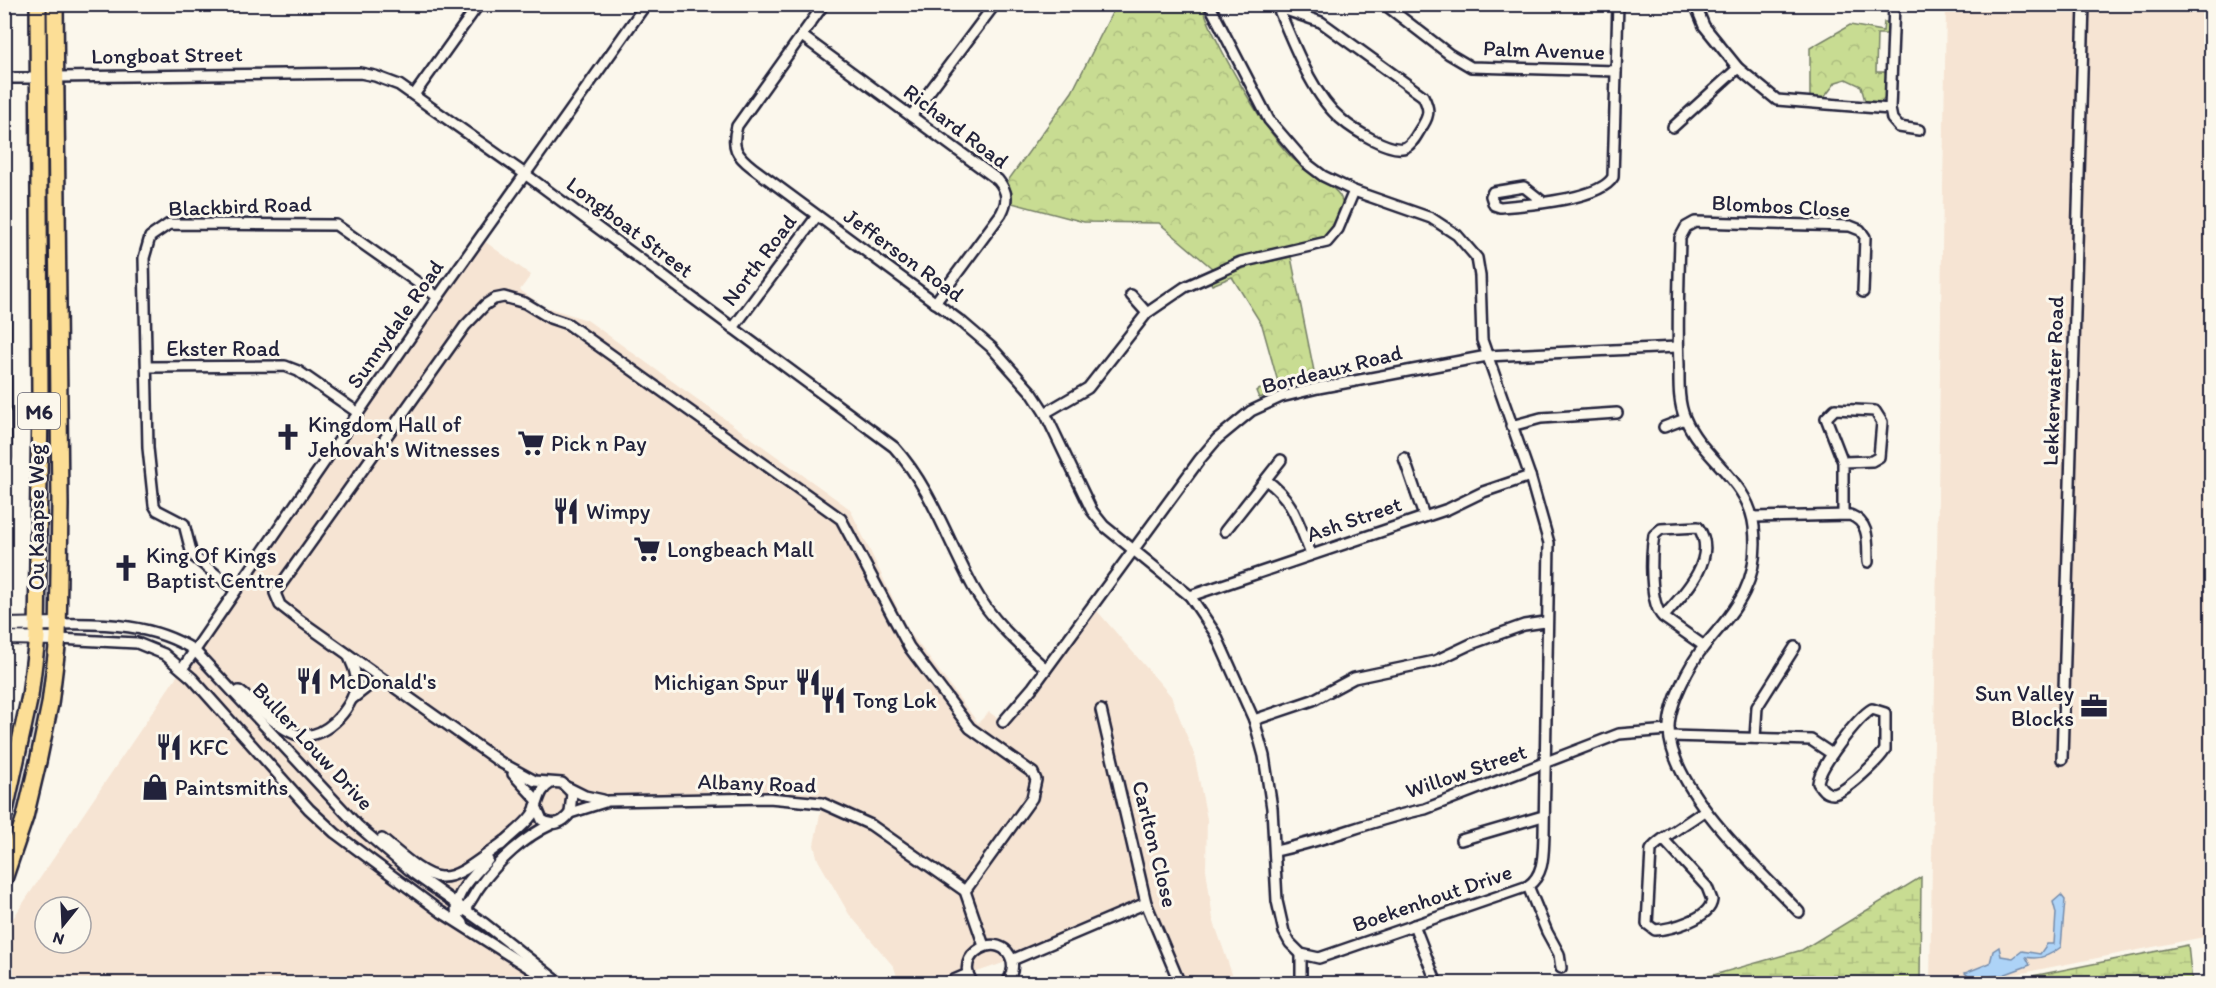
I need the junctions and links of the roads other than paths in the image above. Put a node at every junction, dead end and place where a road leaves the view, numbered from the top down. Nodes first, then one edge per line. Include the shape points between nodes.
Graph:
1 (38, 4) edge
2 (55, 4) edge
3 (479, 4) edge
4 (646, 4) edge
5 (824, 4) edge
6 (995, 4) edge
7 (1209, 4) edge
8 (1268, 4) edge
9 (1384, 4) edge
10 (1618, 4) edge
11 (1695, 4) edge
12 (1894, 4) edge
13 (2084, 4) edge
14 (1278, 8) junction
15 (802, 36) junction
16 (1738, 69) junction
17 (1616, 71) junction
18 (57, 77) junction
19 (4, 78) edge
20 (37, 78) junction
21 (414, 95) junction
22 (1890, 109) junction
23 (911, 116) junction
24 (1673, 127) dead end
25 (1919, 130) dead end
26 (525, 174) junction
27 (1354, 191) junction
28 (1543, 202) junction
29 (817, 216) junction
30 (4, 240) edge
31 (1863, 292) dead end
32 (1131, 295) dead end
33 (438, 297) junction
34 (935, 303) junction
35 (1147, 313) junction
36 (733, 328) junction
37 (1677, 347) junction
38 (1487, 356) junction
39 (147, 367) junction
40 (357, 412) junction
41 (1045, 413) junction
42 (1617, 413) dead end
43 (1685, 420) junction
44 (1511, 426) junction
45 (1664, 427) dead end
46 (6, 457) edge
47 (1404, 458) dead end
48 (1281, 460) dead end
49 (1844, 462) junction
50 (1530, 476) junction
51 (1266, 480) junction
52 (1843, 513) junction
53 (1424, 516) junction
54 (1753, 517) junction
55 (1225, 531) dead end
56 (1132, 549) junction
57 (1311, 554) junction
58 (1868, 562) dead end
59 (235, 590) junction
60 (1190, 596) junction
61 (1663, 617) junction
62 (1545, 622) junction
63 (4, 625) edge
64 (37, 631) junction
65 (58, 631) junction
66 (4, 638) edge
67 (1704, 646) junction
68 (1795, 647) dead end
69 (194, 650) junction
70 (348, 655) junction
71 (182, 669) junction
72 (1046, 669) junction
73 (223, 679) junction
74 (388, 683) junction
75 (351, 701) junction
76 (1101, 710) dead end
77 (1254, 720) junction
78 (1003, 722) dead end
79 (1669, 733) junction
80 (1755, 738) junction
81 (1832, 754) junction
82 (2062, 759) dead end
83 (501, 762) junction
84 (1543, 765) junction
85 (553, 782) junction
86 (569, 788) junction
87 (327, 793) junction
88 (609, 801) junction
89 (537, 803) junction
90 (1705, 810) junction
91 (570, 813) junction
92 (4, 815) edge
93 (1543, 816) junction
94 (552, 824) junction
95 (1663, 838) junction
96 (1461, 840) dead end
97 (504, 841) junction
98 (1275, 851) junction
99 (4, 879) edge
100 (1528, 886) junction
101 (965, 891) junction
102 (456, 903) junction
103 (1146, 903) junction
104 (441, 912) junction
105 (460, 912) junction
106 (1799, 912) dead end
107 (1414, 925) junction
108 (469, 928) junction
109 (984, 946) junction
110 (1301, 954) junction
111 (1011, 960) junction
112 (1562, 968) dead end
113 (968, 974) junction
114 (555, 984) edge
115 (561, 984) edge
116 (945, 984) edge
117 (974, 984) edge
118 (1006, 984) edge
119 (1180, 984) edge
120 (1301, 984) edge
121 (1437, 984) edge

1 - 20 main road, Ou Kaapse Weg / M6
2 - 18 main road, Ou Kaapse Weg / M6
3 - 21 street
4 - 26 street, Sunnydale Road
5 - 15 street, Jefferson Road
6 - 23 street
7 - 27 street via 1278,132 1314,170
8 - 14 street
9 - 17 street, Palm Avenue via 1471,67
10 - 17 street
11 - 16 street via 1704,26
12 - 22 street
13 - 82 street, Lekkerwater Road
14 - 14 street via 1321,22 1423,96 1429,106 1428,116 1411,144 1394,148 1339,118 1318,91
15 - 23 street, Richard Road
15 - 29 street, Jefferson Road via 737,126 733,141 740,158
16 - 22 street via 1777,100
16 - 24 street
17 - 28 street via 1615,167 1611,180 1584,193
18 - 21 street, Longboat Street via 360,73 390,80
18 - 65 main road, Ou Kaapse Weg / M6
19 - 20 street
20 - 64 main road, Ou Kaapse Weg / M6
21 - 26 street, Longboat Street
22 - 25 street via 1899,127
23 - 34 street, Richard Road via 998,180 1007,196 1001,214
26 - 33 street, Sunnydale Road
26 - 36 street, Longboat Street
27 - 35 street via 1338,229 1321,245 1221,270 1185,287
27 - 38 street via 1431,218 1473,251 1479,266 1482,340
28 - 28 street via 1500,207 1494,205 1491,196 1493,192 1524,187
29 - 34 street, Jefferson Road
29 - 36 street, North Road
30 - 46 street
31 - 37 street, Blombos Close via 1866,242 1863,233 1854,227 1692,223 1680,238
32 - 35 street
33 - 39 street, Blackbird Road via 336,225 169,224 150,237 145,251
33 - 40 street, Sunnydale Road
34 - 41 street, Jefferson Road via 991,347
35 - 41 street via 1088,388
36 - 72 street, Longboat Street via 894,447 921,481 989,613
37 - 38 street, Bordeaux Road
37 - 43 street
38 - 44 street, Boekenhout Drive
38 - 56 street, Bordeaux Road via 1318,388 1281,397 1251,411 1217,439
39 - 40 street, Ekster Road via 285,366
39 - 59 street, Blackbird Road via 148,448 154,505 184,524 192,555
40 - 59 street, Sunnydale Road
41 - 56 street, Jefferson Road via 1092,511
42 - 44 street via 1541,418
43 - 45 street
43 - 54 street via 1733,478
44 - 50 street, Boekenhout Drive
47 - 53 street
48 - 51 street
49 - 49 street via 1879,457 1882,422 1875,411 1835,409 1828,414 1826,421
49 - 52 street
50 - 53 street, Ash Street
50 - 62 street, Boekenhout Drive via 1548,543
51 - 55 street
51 - 57 street via 1292,506
52 - 54 street
52 - 58 street via 1865,526
53 - 57 street, Ash Street
54 - 67 street via 1755,558 1747,589 1735,611
56 - 60 street
56 - 72 street, Bordeaux Road
57 - 60 street, Ash Street
59 - 69 street, Sunnydale Road
60 - 77 street via 1215,633
61 - 61 street via 1656,610 1653,597 1654,535 1660,529 1698,527 1704,546 1700,568
61 - 67 street
62 - 77 street via 1524,625 1435,661 1354,678 1313,700
62 - 84 street, Boekenhout Drive
63 - 64 street, Buller Louw Drive
64 - 65 street, Buller Louw Drive
64 - 66 street, Buller Louw Drive
64 - 92 main road, Ou Kaapse Weg / M6 via 30,696
65 - 69 street, Buller Louw Drive via 145,629
65 - 71 street, Buller Louw Drive via 136,643 164,654
65 - 99 main road, Ou Kaapse Weg / M6 via 50,704 38,762
67 - 79 street via 1685,676 1674,704
68 - 80 street via 1757,707
69 - 71 street, Sunnydale Road
69 - 73 street, Buller Louw Drive
70 - 74 street
70 - 75 street via 356,683
70 - 101 street via 280,604 276,591 465,326 485,305 504,297 525,303 580,331 841,519 909,647 970,728 1033,773 1036,780 1032,798
71 - 104 street, Buller Louw Drive via 309,809
72 - 78 street, Bordeaux Road
73 - 75 street via 283,729 305,736 319,734
73 - 87 street, Buller Louw Drive
74 - 75 street via 370,685
74 - 83 street
76 - 103 street, Carlton Close
77 - 98 street via 1269,781
79 - 80 street, Willow Street
79 - 84 street, Willow Street via 1619,734
79 - 90 street via 1679,767
80 - 81 street, Willow Street via 1811,740
81 - 81 street via 1822,767 1818,783 1826,792 1835,794 1866,771 1885,750 1885,713 1876,709 1867,712
83 - 85 street via 535,781
83 - 89 street
84 - 93 street, Boekenhout Drive
84 - 98 street, Willow Street via 1425,810 1398,814 1303,846
85 - 86 street
85 - 89 street via 542,790
86 - 88 street
86 - 91 street via 573,799
87 - 97 street via 407,860 436,876 459,875
87 - 102 street, Buller Louw Drive via 391,856
88 - 91 street
88 - 101 street, Albany Road via 769,798 822,803 871,825
89 - 94 street via 542,820
89 - 97 street via 529,819
90 - 95 street
90 - 106 street
91 - 94 street
93 - 96 street
93 - 100 street, Boekenhout Drive via 1542,864 1538,876
94 - 105 street via 507,857
95 - 95 street via 1707,887 1712,900 1709,910 1702,915 1655,930 1647,924 1650,854
97 - 102 street via 473,875
98 - 110 street via 1277,901 1284,932
100 - 107 street, Boekenhout Drive
100 - 112 street
101 - 109 street
102 - 105 street, Buller Louw Drive
103 - 111 street
103 - 119 street, Carlton Close
104 - 105 street
104 - 108 street, Buller Louw Drive
105 - 108 street
105 - 115 street, Buller Louw Drive
107 - 110 street, Boekenhout Drive via 1319,958
107 - 121 street
108 - 114 street, Buller Louw Drive
109 - 111 street via 1004,949
109 - 113 street via 969,960
110 - 120 street
111 - 118 street via 1012,975
113 - 116 street
113 - 117 street

